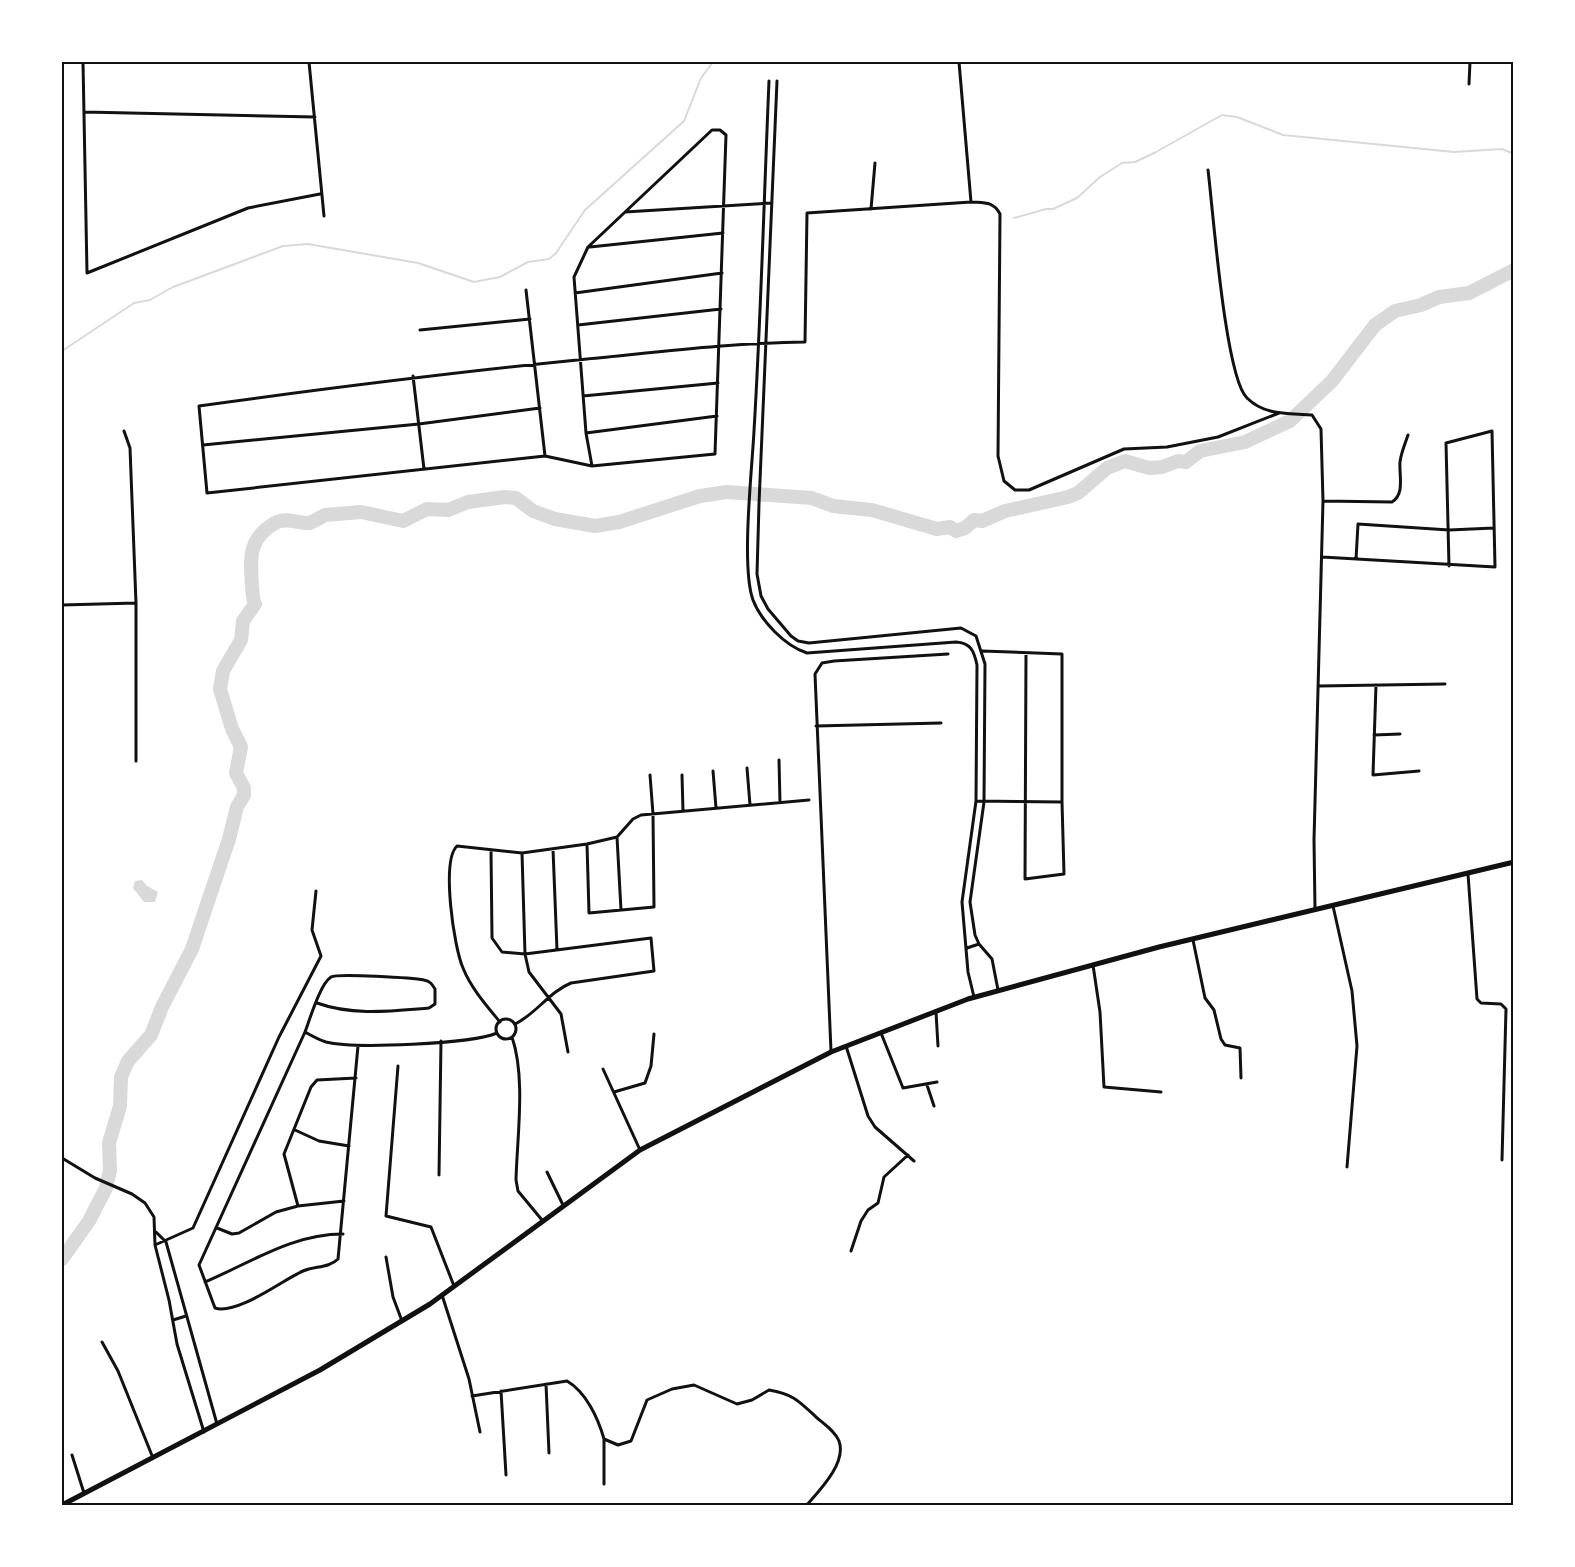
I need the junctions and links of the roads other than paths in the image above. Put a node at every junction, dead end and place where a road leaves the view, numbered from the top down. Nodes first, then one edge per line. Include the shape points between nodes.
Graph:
1 (83, 62) edge
2 (309, 62) edge
3 (959, 62) edge
4 (1470, 62) edge
5 (769, 81) dead end
6 (777, 81) dead end
7 (1469, 84) dead end
8 (84, 112) junction
9 (315, 117) junction
10 (874, 163) dead end
11 (1208, 170) dead end
12 (321, 194) junction
13 (970, 202) junction
14 (764, 203) junction
15 (772, 203) junction
16 (724, 204) junction
17 (871, 209) junction
18 (625, 212) junction
19 (324, 216) dead end
20 (723, 233) junction
21 (588, 247) junction
22 (722, 273) junction
23 (526, 290) dead end
24 (575, 293) junction
25 (721, 309) junction
26 (530, 319) junction
27 (578, 325) junction
28 (420, 330) dead end
29 (758, 343) junction
30 (766, 343) junction
31 (720, 346) junction
32 (580, 360) junction
33 (536, 364) junction
34 (413, 376) junction
35 (719, 383) junction
36 (583, 396) junction
37 (540, 408) junction
38 (1279, 413) junction
39 (717, 416) junction
40 (419, 424) junction
41 (124, 431) dead end
42 (586, 433) junction
43 (1408, 435) dead end
44 (202, 445) junction
45 (545, 456) junction
46 (592, 466) junction
47 (424, 469) junction
48 (1323, 501) junction
49 (1494, 528) junction
50 (1449, 530) junction
51 (1322, 557) junction
52 (1356, 559) junction
53 (1449, 566) junction
54 (136, 603) junction
55 (62, 605) edge
56 (982, 651) junction
57 (1026, 653) junction
58 (948, 654) dead end
59 (1445, 684) dead end
60 (1376, 685) junction
61 (1318, 686) junction
62 (941, 723) dead end
63 (816, 726) junction
64 (1400, 734) dead end
65 (1374, 735) junction
66 (779, 760) dead end
67 (136, 761) dead end
68 (747, 768) dead end
69 (713, 771) dead end
70 (1419, 771) dead end
71 (650, 775) dead end
72 (682, 775) dead end
73 (809, 800) dead end
74 (976, 801) junction
75 (984, 802) junction
76 (1026, 802) junction
77 (1062, 802) junction
78 (780, 803) junction
79 (750, 805) junction
80 (716, 808) junction
81 (683, 811) junction
82 (654, 814) junction
83 (617, 837) junction
84 (587, 844) junction
85 (553, 849) junction
86 (490, 850) junction
87 (522, 853) junction
88 (1514, 862) edge
89 (1468, 874) junction
90 (316, 891) dead end
91 (1333, 906) junction
92 (1315, 909) junction
93 (621, 910) junction
94 (1193, 940) junction
95 (979, 944) junction
96 (967, 948) junction
97 (557, 950) junction
98 (525, 954) junction
99 (1092, 965) junction
100 (998, 991) junction
101 (974, 998) junction
102 (548, 999) junction
103 (316, 1003) junction
104 (936, 1012) junction
105 (500, 1022) junction
106 (515, 1024) junction
107 (305, 1032) junction
108 (497, 1033) junction
109 (881, 1033) junction
110 (654, 1034) dead end
111 (512, 1037) junction
112 (441, 1041) junction
113 (358, 1046) junction
114 (846, 1046) junction
115 (938, 1046) dead end
116 (568, 1052) dead end
117 (831, 1052) junction
118 (398, 1066) dead end
119 (603, 1068) dead end
120 (356, 1078) junction
121 (1241, 1078) dead end
122 (936, 1082) dead end
123 (927, 1085) junction
124 (614, 1092) junction
125 (1161, 1092) dead end
126 (934, 1106) dead end
127 (296, 1130) junction
128 (349, 1146) junction
129 (640, 1150) junction
130 (908, 1155) junction
131 (62, 1158) edge
132 (1502, 1160) dead end
133 (914, 1161) dead end
134 (1347, 1167) dead end
135 (547, 1172) dead end
136 (439, 1175) dead end
137 (344, 1201) junction
138 (563, 1205) junction
139 (298, 1206) junction
140 (542, 1220) junction
141 (216, 1227) junction
142 (156, 1232) junction
143 (343, 1234) junction
144 (166, 1242) junction
145 (155, 1245) junction
146 (851, 1251) dead end
147 (386, 1257) dead end
148 (205, 1282) junction
149 (454, 1286) junction
150 (442, 1295) junction
151 (186, 1316) junction
152 (173, 1320) junction
153 (402, 1321) junction
154 (102, 1342) dead end
155 (546, 1384) junction
156 (501, 1391) junction
157 (472, 1396) junction
158 (218, 1426) junction
159 (480, 1432) dead end
160 (204, 1433) junction
161 (604, 1439) junction
162 (549, 1453) dead end
163 (72, 1455) dead end
164 (153, 1459) junction
165 (506, 1475) dead end
166 (604, 1484) dead end
167 (84, 1493) junction
168 (62, 1505) edge
169 (806, 1506) edge

1 - 8 street
2 - 9 street
3 - 13 street
4 - 7 street
5 - 14 street
6 - 15 street
8 - 9 street
8 - 12 street via 87,273 248,208
9 - 12 street
10 - 17 street
11 - 38 street via 1227,333 1241,390 1247,398
12 - 19 street
13 - 17 street
13 - 38 street via 989,203 1000,214 998,456 1004,481 1015,490 1029,490 1124,449 1167,447 1218,437
14 - 15 street
14 - 16 street
14 - 29 street
15 - 30 street
16 - 18 street
16 - 18 street via 726,135 712,130
16 - 20 street
17 - 30 street via 807,213 805,342
18 - 21 street
20 - 21 street
20 - 22 street
21 - 24 street via 574,277
22 - 24 street
22 - 25 street
23 - 26 street
24 - 27 street
25 - 27 street
25 - 31 street
26 - 28 street
26 - 33 street
27 - 32 street
29 - 30 street
29 - 31 street
29 - 74 street via 750,504 749,574 753,599 761,614 794,649 807,652 966,643 974,651 977,665
30 - 56 street via 757,574 768,609 798,641 808,643 961,628 976,636
31 - 32 street
31 - 35 street
32 - 33 street
32 - 36 street
33 - 34 street
33 - 37 street
34 - 40 street
34 - 44 street via 199,406
35 - 36 street
35 - 39 street
36 - 42 street
37 - 40 street
37 - 45 street
38 - 48 street via 1312,415 1321,429
39 - 42 street
39 - 46 street via 716,454
40 - 44 street
40 - 47 street
41 - 54 street via 130,448
42 - 46 street
43 - 48 street via 1400,461 1397,499
44 - 47 street via 207,493
45 - 46 street
45 - 47 street
48 - 51 street
49 - 50 street
49 - 50 street via 1492,431 1446,443
49 - 53 street via 1495,567
50 - 52 street via 1358,524
50 - 53 street
51 - 52 street
51 - 61 street
52 - 53 street
54 - 55 street
54 - 67 street
56 - 57 street
56 - 75 street
57 - 76 street
57 - 77 street via 1062,654
58 - 63 street via 822,663 814,681
59 - 60 street
60 - 61 street
60 - 65 street
61 - 92 street
62 - 63 street
63 - 117 street
64 - 65 street
65 - 70 street via 1373,775
66 - 78 street
68 - 79 street
69 - 80 street
71 - 82 street
72 - 81 street
73 - 78 street
74 - 75 street
74 - 96 street via 962,902
75 - 76 street
75 - 95 street via 970,902
76 - 77 street
76 - 77 street via 1025,879 1064,874
78 - 79 street
79 - 80 street
80 - 81 street
81 - 82 street
82 - 83 street via 633,819
82 - 93 street via 654,907
83 - 84 street
83 - 93 street
84 - 85 street
84 - 93 street via 589,913
85 - 87 street
85 - 97 street
86 - 87 street
86 - 98 street via 492,938 502,952
86 - 105 street via 457,846 450,862 455,943 463,968
87 - 98 street
88 - 89 main road
89 - 91 main road
89 - 132 street via 1477,999 1481,1003 1501,1004 1506,1009
90 - 144 street via 312,930 321,956 279,1037 193,1228
91 - 92 main road
91 - 134 street via 1352,991 1357,1046
92 - 94 main road
94 - 99 main road
94 - 121 street via 1204,998 1218,1017 1221,1040 1225,1045 1240,1048
95 - 96 street
95 - 100 street via 992,959
96 - 101 street
97 - 98 street
97 - 102 street via 651,938 654,971 570,983
98 - 102 street via 529,972
99 - 100 main road
99 - 125 street via 1100,1012 1104,1087
100 - 101 main road
101 - 104 main road
102 - 106 street
102 - 116 street via 561,1014
103 - 103 street via 335,1009 375,1012 431,1008 436,1000 435,989 425,980 338,975 329,978
103 - 107 street
104 - 109 main road
104 - 115 street
105 - 106 street via 508,1019
105 - 108 street
106 - 111 street
107 - 113 street via 325,1042
107 - 141 street
108 - 111 street via 503,1039
108 - 112 street
109 - 114 main road
109 - 123 street via 900,1086 907,1089
110 - 124 street via 645,1083
111 - 140 street via 518,1071 516,1180 518,1191
112 - 113 street
112 - 136 street
113 - 120 street
114 - 117 main road
114 - 130 street via 868,1116
117 - 129 main road
118 - 149 street via 386,1215 431,1227
119 - 124 street
120 - 127 street via 314,1082
120 - 128 street
122 - 123 street
123 - 126 street
124 - 129 street
127 - 128 street via 319,1141
127 - 139 street via 284,1154
128 - 137 street
129 - 138 main road
130 - 133 street
130 - 146 street via 884,1177 878,1203 861,1221
131 - 142 street via 145,1203 154,1217
135 - 138 street
137 - 139 street
137 - 143 street
138 - 140 main road
139 - 141 street via 276,1212 239,1233
140 - 149 main road
141 - 148 street via 199,1265
142 - 144 street
142 - 145 street
143 - 148 street via 297,1239
143 - 148 street via 336,1262 306,1269 273,1289 224,1309 212,1306
144 - 145 street
144 - 151 street
145 - 152 street
147 - 153 street
149 - 150 main road
150 - 153 main road
150 - 157 street
151 - 152 street
151 - 158 street
152 - 160 street
153 - 158 main road
154 - 164 street via 118,1371
155 - 156 street
155 - 161 street via 572,1384 598,1419
155 - 162 street
156 - 157 street
156 - 165 street
157 - 159 street
158 - 160 main road
160 - 164 main road
161 - 166 street
161 - 169 street via 618,1445 631,1441 647,1400 672,1389 694,1385 737,1404 768,1390 785,1393 796,1398 839,1442 830,1476
163 - 167 street
164 - 167 main road
167 - 168 main road

